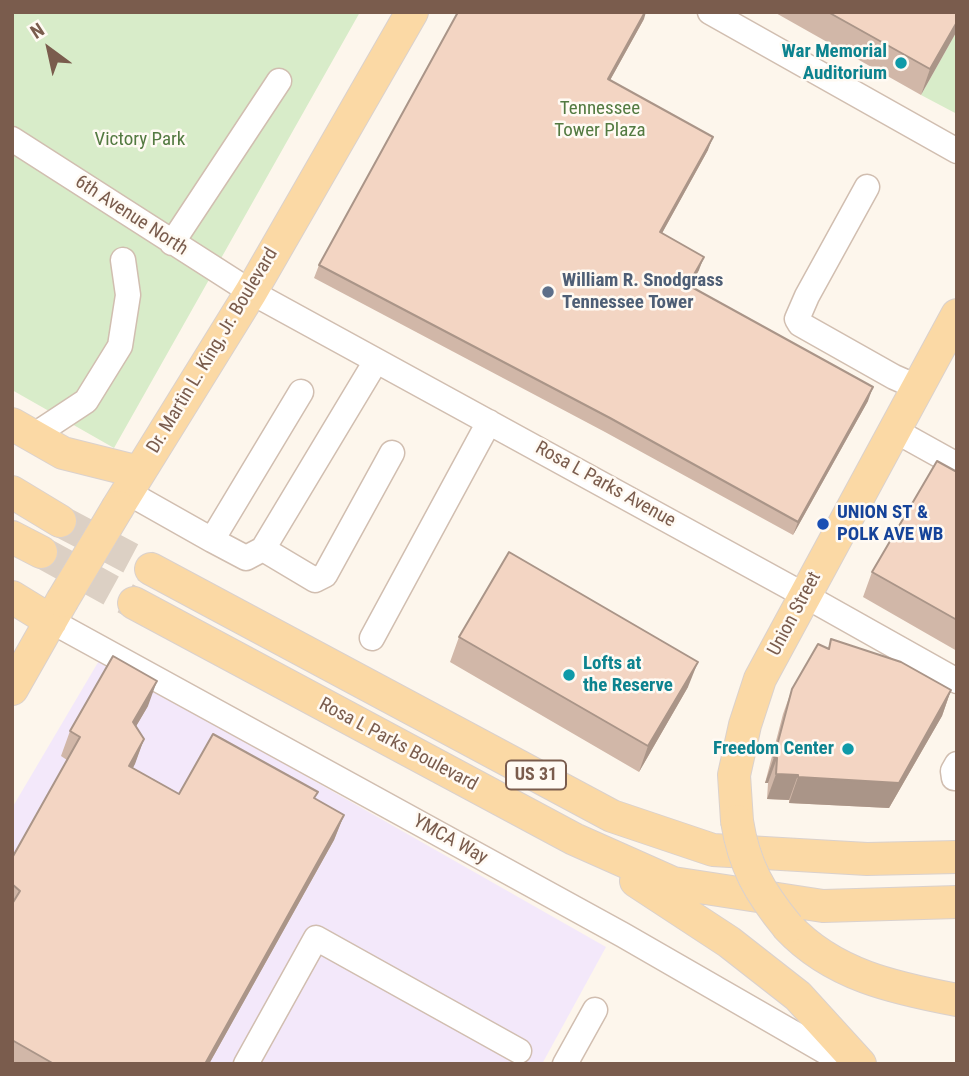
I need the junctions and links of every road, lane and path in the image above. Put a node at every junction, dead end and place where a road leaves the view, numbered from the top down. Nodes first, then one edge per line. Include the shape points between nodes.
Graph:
1 (412, 12) edge
2 (710, 12) edge
3 (279, 81) dead end
4 (12, 139) edge
5 (957, 151) edge
6 (867, 187) dead end
7 (172, 243) junction
8 (123, 260) dead end
9 (251, 292) junction
10 (957, 315) edge
11 (376, 361) junction
12 (917, 387) junction
13 (301, 392) dead end
14 (489, 422) junction
15 (22, 430) edge
16 (894, 430) junction
17 (392, 453) dead end
18 (957, 465) edge
19 (128, 490) junction
20 (12, 492) edge
21 (60, 521) tunnel mouth
22 (12, 537) edge
23 (212, 540) junction
24 (263, 549) junction
25 (41, 552) tunnel mouth
26 (151, 569) tunnel mouth
27 (804, 595) junction
28 (12, 597) edge
29 (134, 603) tunnel mouth
30 (57, 611) junction
31 (372, 638) dead end
32 (957, 681) edge
33 (12, 689) edge
34 (957, 764) edge
35 (957, 778) edge
36 (574, 839) junction
37 (957, 857) edge
38 (957, 902) edge
39 (957, 1000) edge
40 (595, 1010) dead end
41 (519, 1051) dead end
42 (246, 1064) edge
43 (565, 1064) edge
44 (847, 1064) edge
45 (860, 1064) edge

1 - 9 main road, Dr. Martin L. King, Jr. Boulevard
2 - 5 street
3 - 7 street
4 - 7 street, 6th Avenue North
6 - 12 street via 797,319
7 - 9 street, 6th Avenue North
8 - 15 street via 128,295 120,346 86,401
9 - 11 street, Rosa L Parks Avenue
9 - 19 main road, Dr. Martin L. King, Jr. Boulevard
10 - 12 main road, Union Street
11 - 14 street, Rosa L Parks Avenue
11 - 24 street
12 - 16 main road, Union Street
13 - 23 street
14 - 27 street, Rosa L Parks Avenue
14 - 31 street
15 - 19 main road via 81,459
16 - 18 street
16 - 27 main road, Union Street
17 - 24 street via 325,575 315,580
19 - 23 street
19 - 30 main road, Dr. Martin L. King, Jr. Boulevard, bridge
20 - 21 main road
22 - 25 main road
23 - 24 street via 246,558
26 - 37 main road, Rosa L Parks Boulevard / US 31 via 612,816 713,850 867,859
27 - 32 street, Rosa L Parks Avenue
27 - 39 main road, Union Street, bridge via 760,679 745,725 734,775 741,846 766,901 806,946 859,975
28 - 30 main road
29 - 36 main road, Rosa L Parks Boulevard / US 31
30 - 33 main road, Dr. Martin L. King, Jr. Boulevard
30 - 44 street, YMCA Way
34 - 35 street via 953,771
36 - 38 main road, Rosa L Parks Boulevard / US 31 via 673,883 823,906
36 - 45 main road via 739,949 798,996
40 - 43 street
41 - 42 street via 316,938

